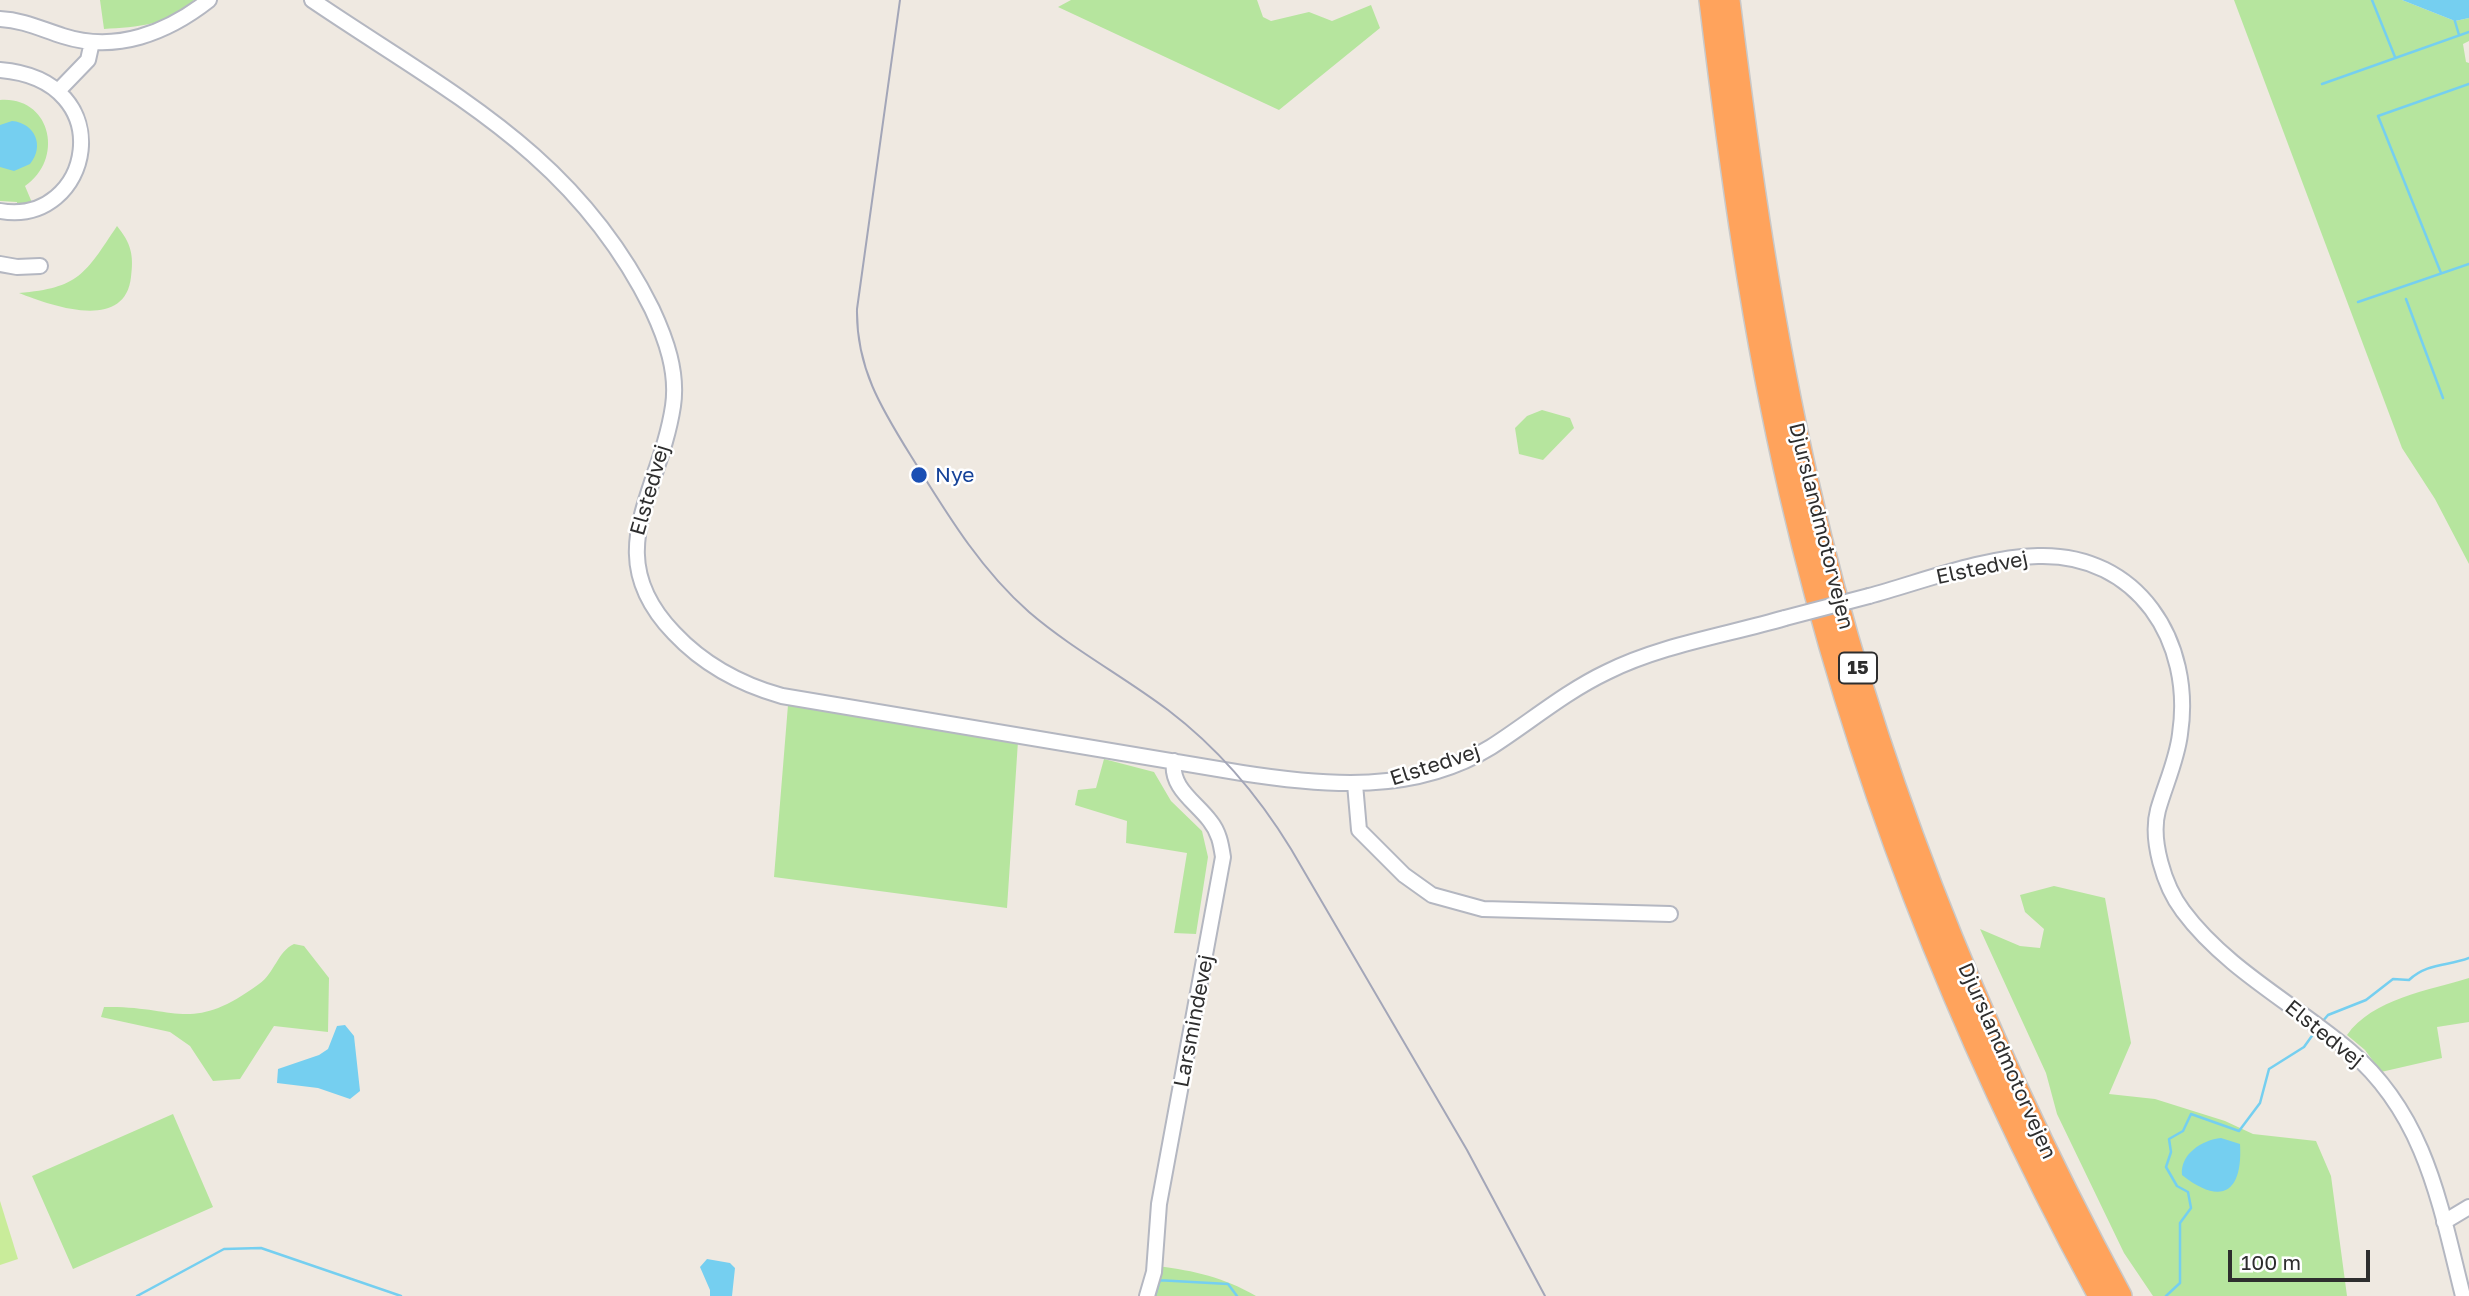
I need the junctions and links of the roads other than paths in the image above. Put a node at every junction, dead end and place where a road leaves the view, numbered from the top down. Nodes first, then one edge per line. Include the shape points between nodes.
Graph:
1 (209, 0) edge
2 (312, 0) edge
3 (1710, 0) edge
4 (1729, 0) edge
5 (0, 19) edge
6 (92, 42) junction
7 (0, 70) edge
8 (59, 90) junction
9 (0, 211) edge
10 (0, 264) edge
11 (40, 266) dead end
12 (1174, 761) junction
13 (1355, 785) junction
14 (1670, 914) dead end
15 (2469, 1207) edge
16 (2444, 1222) junction
17 (1147, 1296) edge
18 (2099, 1296) edge
19 (2121, 1296) edge
20 (2463, 1296) edge

1 - 6 street via 161,31 129,40
2 - 12 street, Elstedvej via 500,125 575,192 640,288 661,330 674,381 674,404 638,524 635,556 645,594 692,653 717,671 782,696
3 - 18 highway, Djurslandmotorvejen / 15 via 1752,309 1790,494 1835,662 1889,829 1969,1030 2036,1177
4 - 19 highway, Djurslandmotorvejen / 15 via 1771,305 1809,489 1854,658 1909,825 1986,1020 2030,1118
5 - 6 street
6 - 8 street via 88,60
7 - 8 street via 32,76
8 - 9 street via 79,120 82,136 71,180 38,208
10 - 11 street
12 - 13 street, Elstedvej via 1295,781
12 - 17 street, Larsmindevej via 1172,771 1178,784 1211,821 1223,857 1159,1204 1154,1272
13 - 14 street via 1359,830 1404,875 1432,895 1483,909
13 - 16 street, Elstedvej, bridge via 1387,782 1456,764 1489,748 1565,695 1646,657 1993,563 2055,556 2105,570 2152,608 2172,642 2183,682 2180,738 2157,813 2157,847 2182,910 2217,947 2351,1052 2373,1075 2427,1158
15 - 16 street
16 - 20 street, Elstedvej

